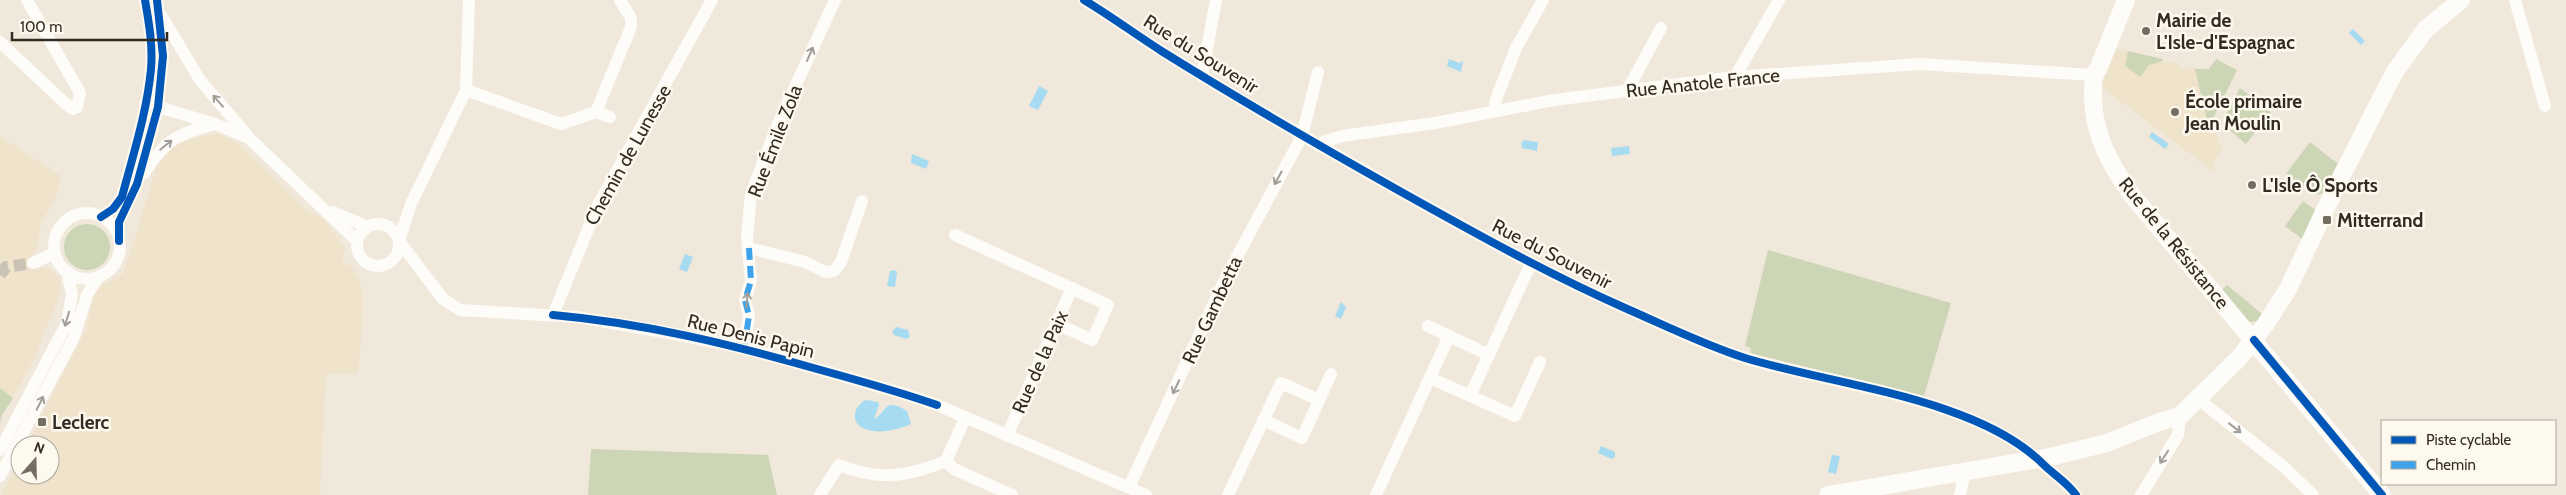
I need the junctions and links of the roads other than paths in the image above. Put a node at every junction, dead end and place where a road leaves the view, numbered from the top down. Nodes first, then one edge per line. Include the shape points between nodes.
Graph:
1 (27, 0) edge
2 (145, 0) edge
3 (469, 0) edge
4 (620, 0) edge
5 (712, 0) edge
6 (835, 0) edge
7 (1084, 0) edge
8 (1216, 0) edge
9 (1543, 0) edge
10 (1780, 0) edge
11 (2126, 0) edge
12 (2461, 0) edge
13 (2515, 0) edge
14 (158, 6) edge
15 (1661, 28) dead end
16 (0, 42) edge
17 (1318, 72) dead end
18 (2093, 75) junction
19 (1202, 76) junction
20 (1735, 77) junction
21 (466, 90) junction
22 (1626, 91) junction
23 (145, 103) junction
24 (2545, 106) dead end
25 (158, 107) junction
26 (1496, 110) junction
27 (596, 112) junction
28 (610, 117) dead end
29 (215, 124) junction
30 (1302, 136) junction
31 (249, 138) junction
32 (1319, 146) junction
33 (137, 184) junction
34 (862, 201) dead end
35 (411, 204) junction
36 (324, 208) junction
37 (101, 217) junction
38 (385, 225) junction
39 (368, 227) junction
40 (955, 235) dead end
41 (119, 241) junction
42 (358, 241) junction
43 (399, 241) junction
44 (749, 248) junction
45 (55, 253) junction
46 (393, 259) junction
47 (415, 262) junction
48 (33, 263) tunnel mouth
49 (1531, 264) junction
50 (67, 272) junction
51 (98, 277) junction
52 (1072, 288) junction
53 (553, 315) junction
54 (1057, 324) junction
55 (1428, 326) dead end
56 (1449, 336) junction
57 (2254, 340) junction
58 (744, 348) junction
59 (1489, 355) junction
60 (1540, 362) dead end
61 (1331, 374) dead end
62 (1430, 378) junction
63 (1470, 396) junction
64 (2197, 398) junction
65 (1319, 400) junction
66 (2180, 416) junction
67 (965, 418) junction
68 (1263, 420) junction
69 (1007, 436) junction
70 (0, 450) edge
71 (2039, 459) junction
72 (946, 461) junction
73 (1965, 472) junction
74 (0, 476) edge
75 (1129, 487) junction
76 (820, 495) edge
77 (1012, 495) edge
78 (1146, 495) edge
79 (1228, 495) edge
80 (1376, 495) edge
81 (1828, 495) edge
82 (1960, 495) edge
83 (2076, 495) edge
84 (2141, 495) edge
85 (2313, 495) edge
86 (2382, 495) edge

1 - 16 street via 80,93 77,107 67,105
2 - 23 street via 151,42 151,68
3 - 21 street
4 - 27 street via 631,18 631,28
5 - 53 street, Chemin de Lunesse via 598,205
44 -> 6 street, Rue Émile Zola via 751,194
7 - 19 street, Rue du Souvenir
8 - 19 street
9 - 26 street via 1516,48 1495,102
10 - 20 street
11 - 18 main road, Rue de la Résistance
12 - 57 main road via 2425,30 2394,72 2288,290
13 - 24 street
14 - 25 street via 163,56
31 -> 14 street via 200,80
15 - 22 street
17 - 30 street, Rue Gambetta
18 - 20 street, Rue Anatole France via 1920,64
18 - 57 main road, Rue de la Résistance via 2097,127 2102,146 2115,171
19 - 30 street, Rue du Souvenir
20 - 22 street, Rue Anatole France
21 - 27 street via 561,124
21 - 35 street
22 - 26 street, Rue Anatole France
23 - 25 street
23 - 37 street via 122,197
25 - 29 street
25 - 33 street
26 - 32 street, Rue Anatole France via 1436,123 1342,136
27 - 28 street
29 - 31 street
33 -> 29 street via 165,144 181,134
30 - 32 street, Rue du Souvenir
30 -> 75 street, Rue Gambetta via 1226,277
31 - 36 street
32 - 49 street, Rue du Souvenir
33 - 41 street via 119,222
34 - 44 street via 841,262 834,271 825,272 805,262
35 - 38 street
35 - 43 street
36 - 39 street
36 - 42 street
37 - 41 street via 116,231
37 - 45 street via 80,214 69,218 55,236
38 - 39 street
38 - 43 street
39 - 42 street
40 - 52 street
41 - 51 street via 116,261 110,270
42 - 46 street via 359,254 369,264 382,266
43 - 46 street
43 - 47 street, Rue Denis Papin
58 -> 44 street, Rue Émile Zola via 749,316 746,300 751,281
45 - 48 street
45 - 50 street
46 - 47 street
47 - 53 street, Rue Denis Papin via 442,299 454,308
49 - 59 street
49 - 71 street, Rue du Souvenir via 1646,318 1744,357 1886,392 1973,421
50 - 51 street via 81,279
50 -> 70 street via 72,294 67,323
74 -> 51 street via 74,338 86,295
52 - 54 street, Rue de la Paix
52 - 54 street via 1108,304 1092,340
53 - 58 street, Rue Denis Papin via 628,324
54 - 69 street, Rue de la Paix
55 - 56 street
56 - 59 street
56 - 62 street
57 - 64 main road
57 - 86 main road, Rue de la Résistance
58 - 67 street, Rue Denis Papin via 905,394
59 - 63 street
60 - 63 street via 1515,416
61 - 65 street
62 - 63 street
62 - 80 street
64 - 66 main road
64 -> 85 street via 2284,467
65 - 68 street via 1280,383
65 - 68 street via 1302,438
66 - 71 main road via 2107,443
66 -> 84 street via 2178,435
67 - 69 street, Rue Denis Papin
67 - 72 street
68 - 79 street
69 - 75 street, Rue Denis Papin
71 - 73 main road
71 - 83 street, Rue du Souvenir
72 - 76 street via 918,472 890,477 857,472 839,465
72 - 77 street via 954,469
73 - 81 main road
73 - 82 street
75 - 78 street, Rue Denis Papin

